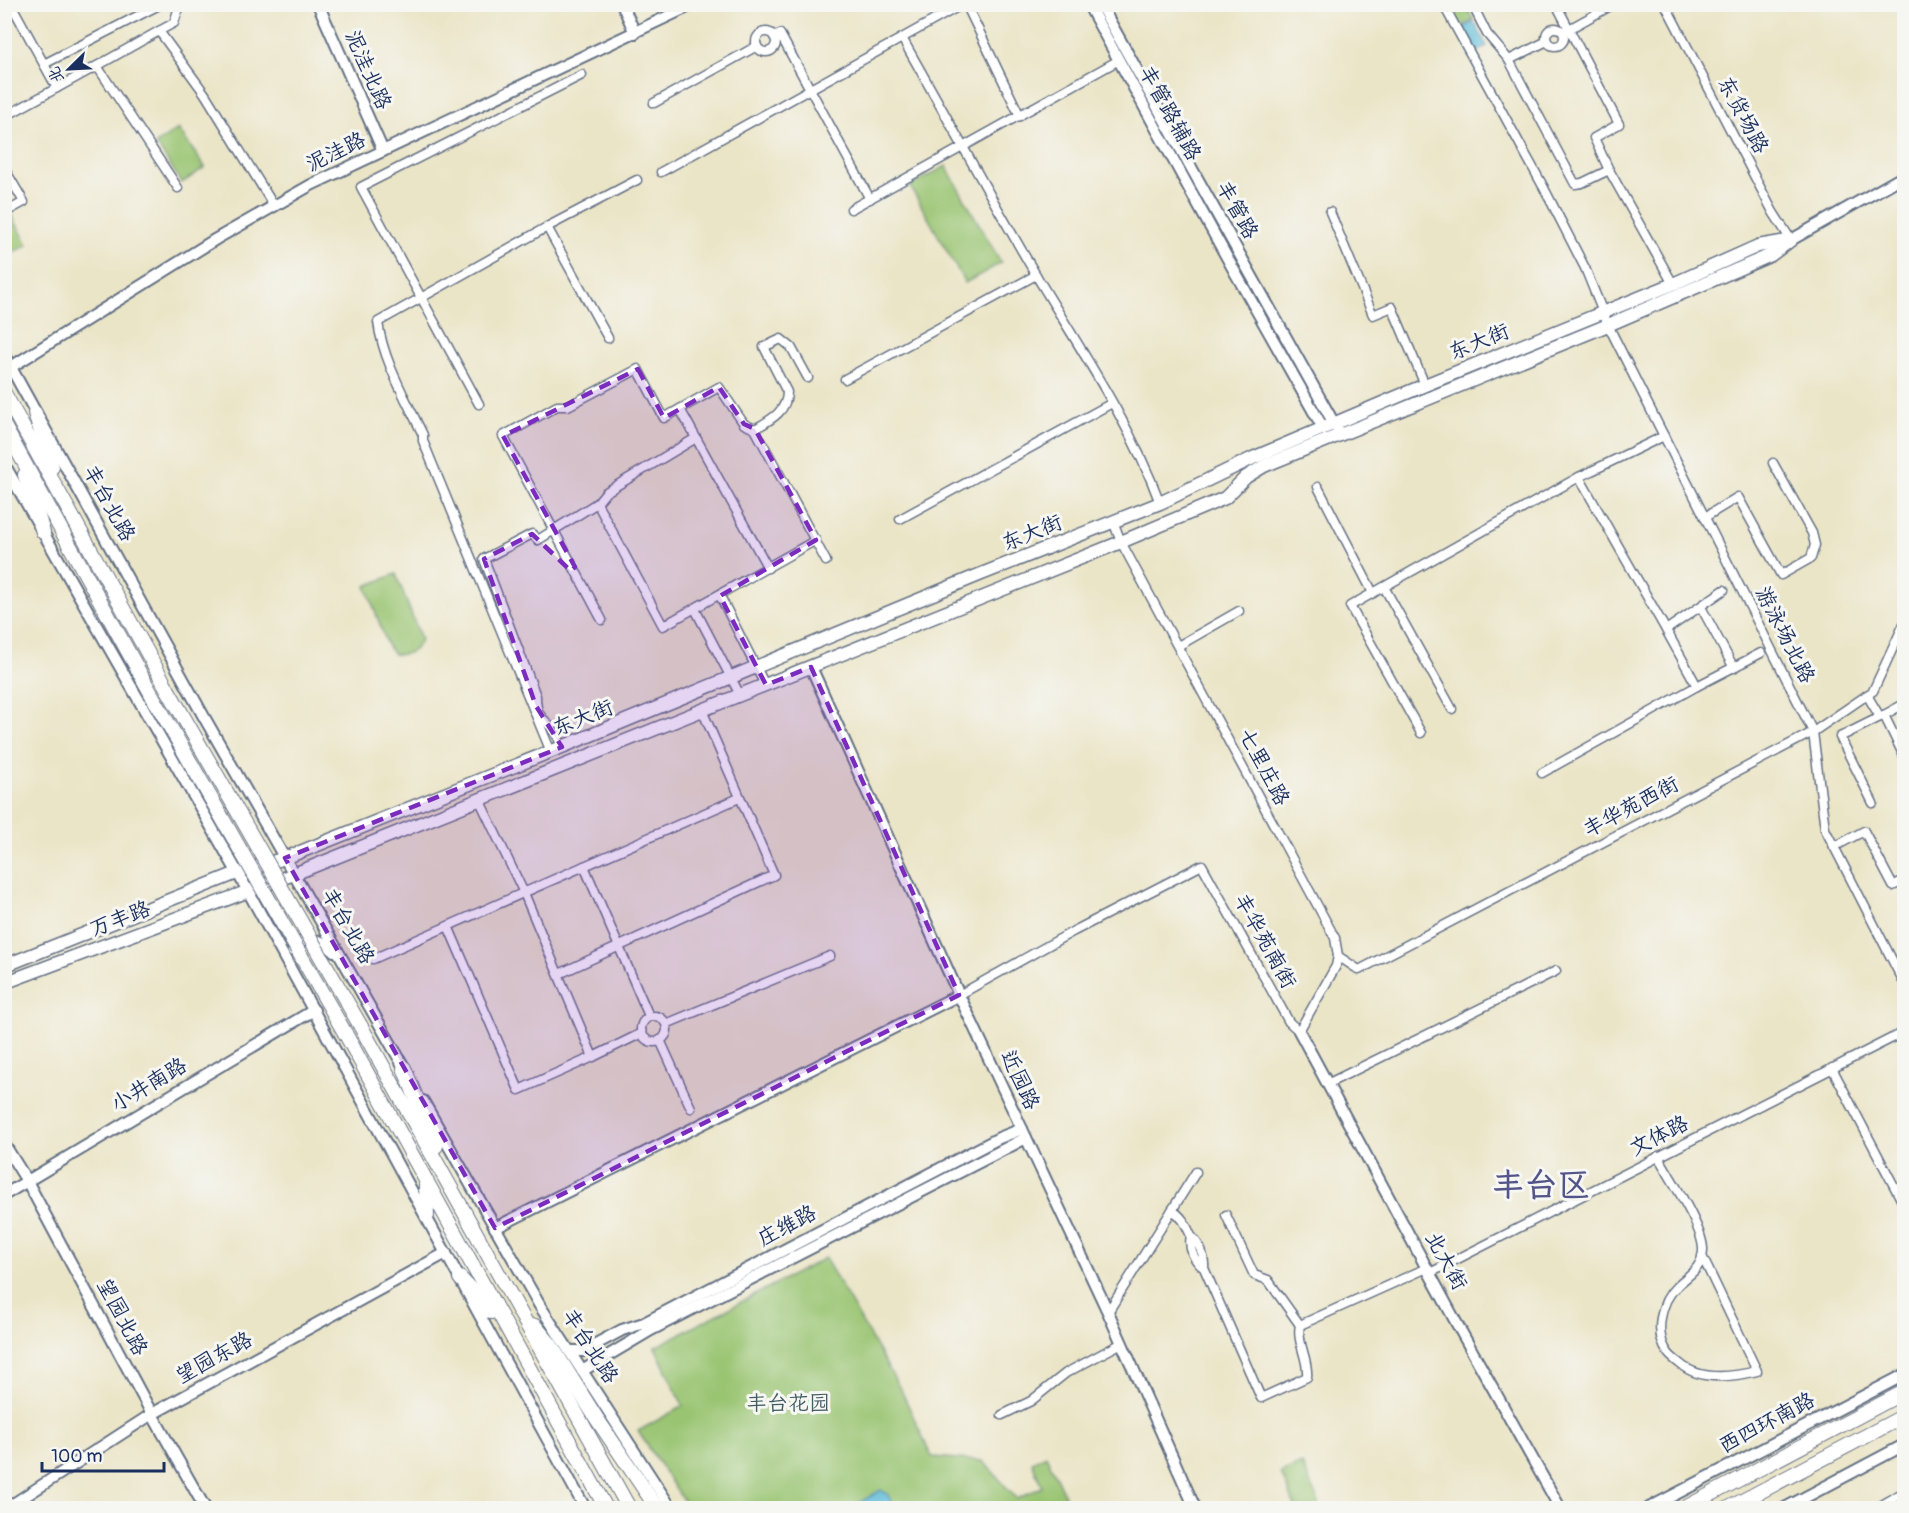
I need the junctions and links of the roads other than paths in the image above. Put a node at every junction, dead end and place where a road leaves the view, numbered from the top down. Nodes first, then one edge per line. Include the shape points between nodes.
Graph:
1 (11, 4) edge
2 (161, 4) edge
3 (184, 4) edge
4 (318, 4) edge
5 (622, 4) edge
6 (694, 4) edge
7 (964, 4) edge
8 (1088, 4) edge
9 (1100, 4) edge
10 (1443, 4) edge
11 (1472, 4) edge
12 (1556, 4) edge
13 (1614, 4) edge
14 (1665, 4) edge
15 (1566, 30) junction
16 (159, 31) junction
17 (635, 33) junction
18 (774, 37) junction
19 (902, 38) junction
20 (757, 46) junction
21 (1119, 60) junction
22 (1509, 60) junction
23 (44, 64) junction
24 (97, 66) junction
25 (582, 75) dead end
26 (57, 88) junction
27 (809, 90) junction
28 (654, 103) dead end
29 (1020, 116) junction
30 (4, 117) edge
31 (964, 147) junction
32 (383, 151) junction
33 (4, 168) edge
34 (1610, 170) junction
35 (661, 172) dead end
36 (1905, 176) edge
37 (637, 180) dead end
38 (178, 188) dead end
39 (870, 199) junction
40 (274, 206) junction
41 (851, 209) dead end
42 (1330, 212) dead end
43 (4, 213) edge
44 (547, 227) junction
45 (1791, 240) junction
46 (1234, 246) junction
47 (1036, 274) junction
48 (1236, 274) junction
49 (1673, 284) junction
50 (421, 297) junction
51 (1602, 313) junction
52 (1608, 325) junction
53 (608, 338) dead end
54 (4, 355) edge
55 (11, 367) junction
56 (808, 378) dead end
57 (845, 379) dead end
58 (1425, 385) junction
59 (4, 393) edge
60 (1112, 403) junction
61 (479, 404) dead end
62 (680, 409) junction
63 (35, 413) junction
64 (4, 426) edge
65 (755, 429) junction
66 (1333, 429) junction
67 (1664, 436) junction
68 (696, 438) junction
69 (15, 444) junction
70 (1773, 463) dead end
71 (4, 465) edge
72 (1214, 477) junction
73 (1579, 477) junction
74 (1318, 487) dead end
75 (61, 494) junction
76 (1229, 494) junction
77 (597, 503) junction
78 (1160, 503) junction
79 (1705, 517) junction
80 (900, 519) dead end
81 (1113, 522) junction
82 (554, 530) junction
83 (43, 532) junction
84 (816, 540) junction
85 (1121, 542) junction
86 (826, 561) dead end
87 (768, 568) junction
88 (1384, 587) junction
89 (1724, 590) dead end
90 (1373, 593) junction
91 (720, 596) junction
92 (1701, 607) junction
93 (695, 609) junction
94 (1239, 611) dead end
95 (602, 620) dead end
96 (1905, 624) edge
97 (1666, 630) junction
98 (1178, 646) junction
99 (1761, 653) dead end
100 (811, 667) junction
101 (757, 668) junction
102 (1734, 668) junction
103 (732, 678) junction
104 (765, 685) junction
105 (1697, 686) junction
106 (740, 695) junction
107 (1867, 695) junction
108 (1905, 704) edge
109 (1452, 709) dead end
110 (702, 710) junction
111 (1882, 716) junction
112 (1814, 732) junction
113 (1421, 733) dead end
114 (557, 750) junction
115 (1905, 756) edge
116 (1542, 773) dead end
117 (739, 798) junction
118 (479, 799) junction
119 (1873, 803) dead end
120 (1834, 847) junction
121 (285, 858) junction
122 (584, 866) junction
123 (237, 873) junction
124 (294, 874) junction
125 (1905, 880) edge
126 (248, 891) junction
127 (524, 893) junction
128 (448, 926) junction
129 (619, 947) junction
130 (830, 956) dead end
131 (1338, 956) junction
132 (342, 957) junction
133 (373, 958) dead end
134 (288, 963) junction
135 (4, 966) edge
136 (1556, 971) dead end
137 (559, 974) junction
138 (4, 983) edge
139 (1905, 983) edge
140 (959, 995) junction
141 (314, 1010) junction
142 (649, 1016) junction
143 (666, 1024) junction
144 (1299, 1031) junction
145 (1905, 1032) edge
146 (642, 1033) junction
147 (660, 1040) junction
148 (593, 1056) junction
149 (404, 1068) junction
150 (1832, 1068) junction
151 (1327, 1084) junction
152 (691, 1108) dead end
153 (1024, 1133) junction
154 (4, 1144) edge
155 (1659, 1156) junction
156 (1196, 1172) dead end
157 (27, 1181) junction
158 (426, 1183) junction
159 (4, 1195) edge
160 (457, 1198) junction
161 (1905, 1205) edge
162 (1172, 1210) junction
163 (1226, 1215) dead end
164 (427, 1216) junction
165 (495, 1228) junction
166 (446, 1253) junction
167 (1702, 1256) junction
168 (1428, 1270) junction
169 (460, 1278) junction
170 (512, 1297) junction
171 (1108, 1312) junction
172 (1300, 1325) junction
173 (506, 1327) junction
174 (1122, 1343) junction
175 (569, 1351) junction
176 (582, 1371) junction
177 (1905, 1375) edge
178 (1905, 1392) edge
179 (152, 1414) junction
180 (1002, 1416) dead end
181 (597, 1419) junction
182 (1900, 1419) edge
183 (1905, 1446) edge
184 (1905, 1492) edge
185 (1747, 1499) joint
186 (1693, 1505) edge
187 (7, 1509) edge
188 (205, 1509) edge
189 (585, 1509) edge
190 (606, 1509) edge
191 (629, 1509) edge
192 (648, 1509) edge
193 (657, 1509) edge
194 (671, 1509) edge
195 (1196, 1509) edge
196 (1560, 1509) edge
197 (1649, 1509) edge
198 (1729, 1509) edge
199 (1785, 1509) edge
200 (1877, 1509) edge

1 - 23 street
2 - 23 street
3 - 16 street via 174,23
4 - 32 street, 泥洼北路
5 - 17 street
6 - 17 street, 泥洼路
7 - 19 street
7 - 29 street
8 - 21 street, 丰管路辅路
9 - 46 street, 丰管路
10 - 51 street, 游泳场北路 via 1544,188 1585,268
11 - 22 street via 1487,34
12 - 15 street
13 - 15 street
14 - 45 street, 东货场路
15 - 22 street via 1561,44 1553,46 1547,41
15 - 34 street via 1618,124 1593,138
16 - 24 street
16 - 40 street via 205,94
17 - 32 street, 泥洼路
18 - 20 street via 761,33 756,38
18 - 20 street via 775,44 769,51
18 - 27 street via 780,34
19 - 27 street
19 - 31 street
20 - 28 street
21 - 29 street
21 - 48 street, 丰管路辅路
22 - 34 street via 1575,184
23 - 26 street
24 - 26 street
24 - 38 street
25 - 50 street via 361,187
26 - 30 street
27 - 35 street
27 - 39 street
29 - 31 street
31 - 39 street
31 - 47 street
32 - 40 street, 泥洼路
33 - 43 street via 24,202
34 - 49 street
36 - 45 street, 东大街
37 - 44 street
39 - 41 street
40 - 55 street, 泥洼路
42 - 58 street via 1373,315 1392,307
44 - 50 street
44 - 53 street
45 - 49 main road, 东大街 via 1758,246
45 - 52 main road, 东大街 via 1771,255
46 - 48 street
46 - 66 street, 丰管路
47 - 57 street
47 - 60 street
48 - 66 street, 丰管路辅路
49 - 51 main road, 东大街
50 - 61 street
50 - 114 street via 378,322 380,339
51 - 52 street, 游泳场北路
51 - 58 main road, 东大街
52 - 66 main road, 东大街
52 - 67 street, 游泳场北路
54 - 55 street, 丰台北路
55 - 63 street, 丰台北路
56 - 65 street via 791,347 781,339 764,347 787,399 779,413
58 - 66 main road, 东大街
59 - 75 highway, 丰台北路
60 - 78 street via 1145,464
60 - 80 street
62 - 65 street via 719,387 744,424
62 - 68 street
62 - 82 street via 664,417 638,369 503,436
63 - 75 highway
63 - 121 street, 丰台北路
64 - 69 highway
65 - 84 street
66 - 72 main road, 东大街 via 1253,458
66 - 76 main road, 东大街 via 1246,477
67 - 73 street
67 - 79 street, 游泳场北路
68 - 77 street via 606,492
68 - 87 street
69 - 83 highway
69 - 158 highway, bridge
70 - 79 street via 1812,533 1815,545 1811,558 1781,574 1738,497
71 - 83 street
72 - 76 main road via 1227,482
72 - 78 main road, 东大街
73 - 88 street
73 - 97 street
74 - 90 street
75 - 160 highway, 丰台北路, bridge
76 - 85 main road, 东大街
77 - 82 street
77 - 93 street via 663,626
78 - 81 main road, 东大街
79 - 112 street, 游泳场北路
81 - 85 street, 七里庄路
81 - 101 main road, 东大街
82 - 95 street
82 - 114 street via 538,540 532,534 484,559 536,696 536,706 543,721 555,732
83 - 123 street
84 - 86 street
84 - 87 street
85 - 98 street, 七里庄路
85 - 100 main road, 东大街
87 - 91 street
88 - 90 street
88 - 109 street
89 - 92 street
90 - 113 street via 1350,606
91 - 93 street
91 - 101 street
92 - 97 street
92 - 102 street
93 - 103 street
94 - 98 street
96 - 107 street, 丰华苑西街 via 1873,691
97 - 105 street
98 - 131 street, 七里庄路 via 1335,938
99 - 102 street
100 - 104 main road, 东大街
100 - 140 street, 近园路
101 - 103 main road, 东大街
101 - 104 street
102 - 105 street
103 - 106 street
103 - 114 main road, 东大街
104 - 106 main road, 东大街
105 - 116 street
106 - 110 main road, 东大街
107 - 111 street
107 - 112 street, 丰华苑西街
108 - 111 street
110 - 117 street
110 - 118 main road, 东大街
111 - 115 street
111 - 119 street via 1840,736
112 - 120 street, 游泳场北路 via 1825,829
112 - 131 street, 丰华苑西街 via 1359,970
114 - 121 main road, 东大街
117 - 122 street
117 - 129 street via 774,875
118 - 124 main road, 东大街
118 - 127 street
120 - 125 street via 1864,831 1893,886
120 - 139 street, 游泳场北路
121 - 123 main road, 东大街
121 - 124 street, 丰台北路
122 - 127 street
122 - 129 street
123 - 126 street
123 - 135 main road, 万丰路
124 - 126 main road, 万丰路
124 - 132 street, 丰台北路
126 - 134 street
126 - 138 main road, 万丰路
127 - 128 street
127 - 137 street
128 - 133 street
128 - 148 street via 519,1090
129 - 137 street
129 - 142 street
130 - 143 street
131 - 144 street via 1332,975
132 - 134 street via 326,944 305,940 298,943
132 - 149 street, 丰台北路
134 - 141 street
136 - 151 street
137 - 148 street
140 - 144 street, 丰华苑南街 via 1202,864 1289,1022
140 - 153 street, 近园路
140 - 165 street
141 - 157 street, 小井南路
141 - 164 street
142 - 143 street via 657,1016
142 - 146 street via 641,1025
143 - 147 street via 666,1033
144 - 151 street, 北大街
145 - 150 street, 文体路
146 - 147 street via 647,1040
146 - 148 street
147 - 152 street
149 - 160 highway
149 - 165 street, 丰台北路
150 - 155 street, 文体路
150 - 161 street
151 - 168 street, 北大街
153 - 171 street, 近园路
153 - 175 street, 庄维路 via 999,1138 644,1323 583,1351
153 - 176 street, 庄维路 via 651,1330
154 - 157 street, 望园北路
155 - 167 street via 1702,1236
155 - 168 street, 文体路
156 - 162 street
157 - 159 street, 小井南路
157 - 179 street, 望园北路
158 - 164 highway
158 - 173 highway
160 - 170 highway, 丰台北路
162 - 171 street
162 - 172 street via 1185,1221 1191,1236 1189,1245 1197,1263 1204,1268 1261,1398 1307,1377 1308,1366 1298,1333
163 - 172 street via 1254,1275 1268,1280
164 - 166 street
165 - 175 street, 丰台北路
166 - 169 street
166 - 179 street, 望园东路
167 - 167 street via 1697,1270 1676,1286 1664,1305 1661,1334 1668,1353 1684,1367 1701,1374 1727,1376 1757,1371
168 - 172 street, 文体路
168 - 196 street, 北大街
169 - 173 highway
169 - 189 street
170 - 181 highway via 550,1344
170 - 191 highway, 丰台北路
171 - 174 street, 近园路
173 - 190 highway
174 - 180 street via 1066,1373 1031,1401
174 - 195 street, 近园路
175 - 176 street, 丰台北路
176 - 194 street, 丰台北路
177 - 197 street, 西四环南路
178 - 186 highway, 西四环南路, bridge
179 - 187 street, 望园东路
179 - 188 street, 望园北路
181 - 192 highway
181 - 193 highway
182 - 185 highway
183 - 199 street
184 - 200 street
185 - 198 main road

